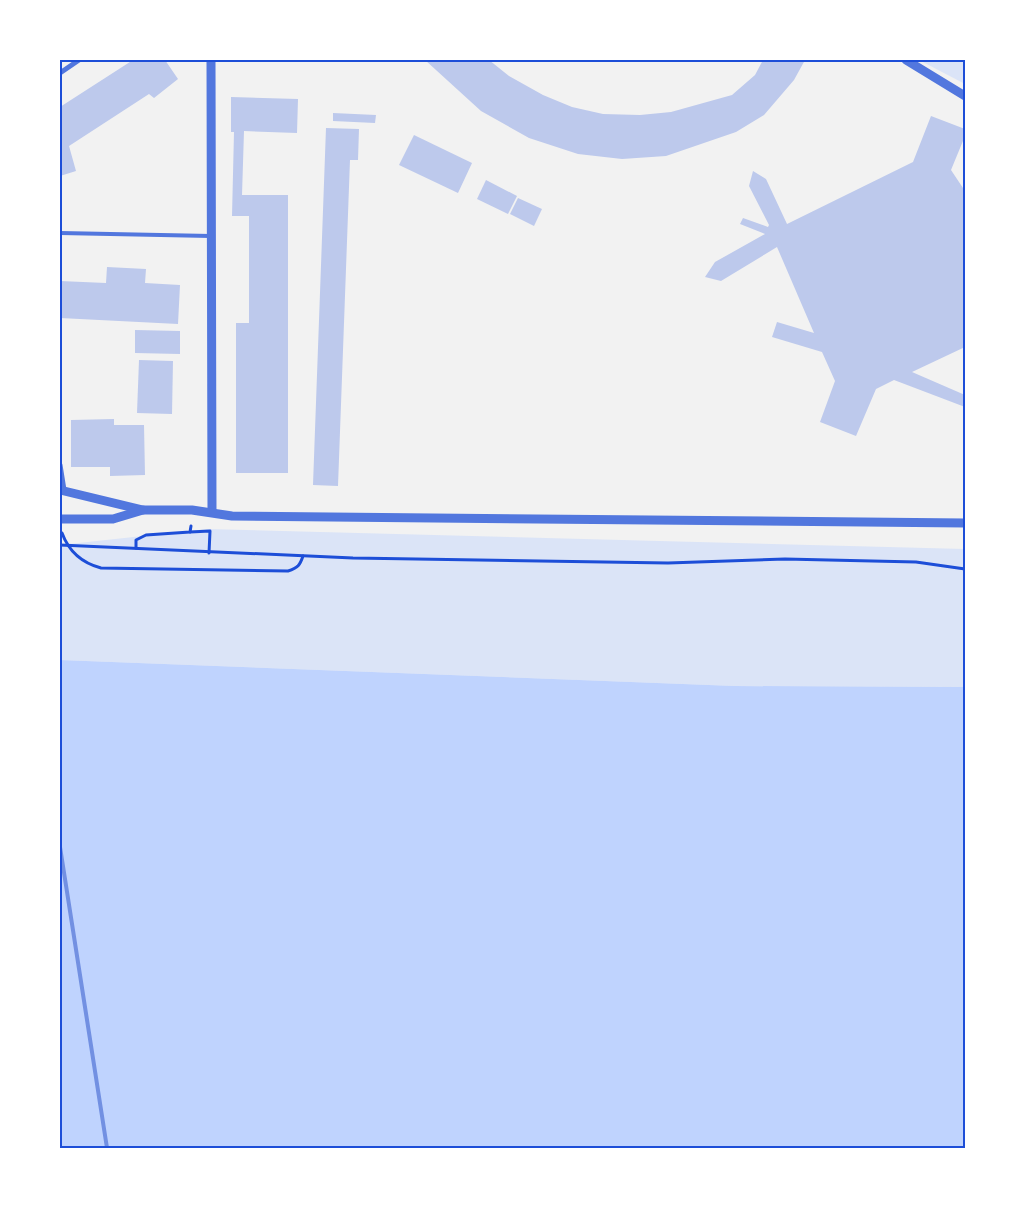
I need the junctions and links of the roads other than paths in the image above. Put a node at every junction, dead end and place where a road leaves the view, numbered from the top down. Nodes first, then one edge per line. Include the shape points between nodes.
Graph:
1 (79, 60) edge
2 (211, 60) edge
3 (906, 60) edge
4 (60, 73) edge
5 (965, 96) edge
6 (60, 233) edge
7 (213, 236) junction
8 (60, 465) edge
9 (62, 490) edge
10 (143, 510) junction
11 (212, 512) junction
12 (60, 519) edge
13 (965, 523) edge

1 - 4 street
2 - 7 street
3 - 5 street
6 - 7 lane
7 - 11 street
8 - 9 street
9 - 10 street
10 - 11 street
10 - 12 street via 113,519
11 - 13 street via 232,516

